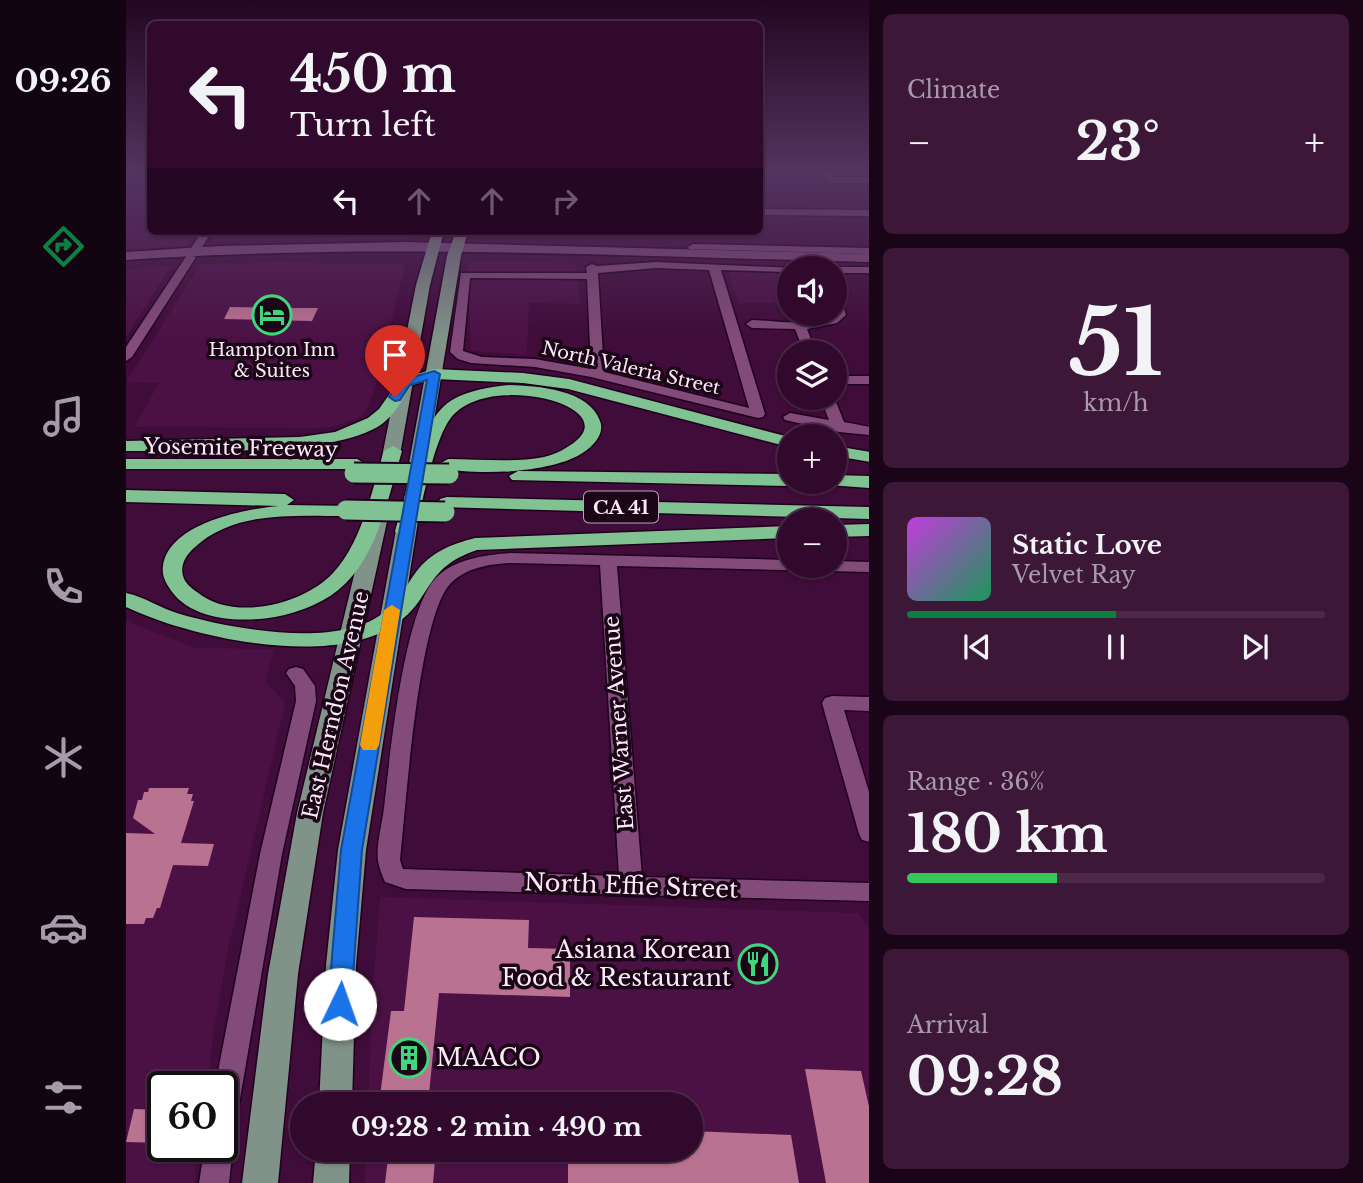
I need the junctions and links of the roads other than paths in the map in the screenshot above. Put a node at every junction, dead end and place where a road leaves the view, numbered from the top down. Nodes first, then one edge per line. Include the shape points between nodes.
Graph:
1 (205, 235) edge
2 (437, 235) edge
3 (457, 245) edge
4 (693, 247) dead end
5 (431, 251) junction
6 (869, 251) edge
7 (193, 254) junction
8 (869, 258) edge
9 (126, 259) edge
10 (869, 264) edge
11 (714, 267) junction
12 (592, 268) junction
13 (777, 269) edge
14 (847, 270) edge
15 (869, 270) edge
16 (752, 324) dead end
17 (777, 325) edge
18 (126, 358) edge
19 (434, 374) junction
20 (598, 375) junction
21 (847, 380) edge
22 (869, 380) edge
23 (406, 382) junction
24 (790, 417) dead end
25 (821, 424) edge
26 (847, 429) edge
27 (869, 430) edge
28 (777, 439) edge
29 (126, 446) edge
30 (393, 451) junction
31 (847, 454) edge
32 (869, 457) edge
33 (126, 466) edge
34 (448, 469) junction
35 (777, 480) edge
36 (847, 481) edge
37 (869, 482) edge
38 (126, 496) edge
39 (346, 505) junction
40 (869, 513) edge
41 (869, 530) edge
42 (405, 531) junction
43 (847, 531) edge
44 (777, 532) edge
45 (608, 561) junction
46 (869, 567) edge
47 (126, 599) edge
48 (391, 617) junction
49 (352, 636) junction
50 (296, 673) dead end
51 (869, 704) edge
52 (869, 831) edge
53 (631, 886) junction
54 (869, 892) edge
55 (231, 1071) edge
56 (336, 1092) edge
57 (217, 1162) edge
58 (332, 1162) edge
59 (214, 1183) edge
60 (260, 1183) edge
61 (331, 1183) edge

1 - 7 street
2 - 5 main road, East Herndon Avenue
3 - 5 main road
3 - 8 main road
3 - 12 main road
3 - 19 main road, East Herndon Avenue
4 - 6 street
5 - 7 main road
5 - 7 main road via 290,246
5 - 23 main road, East Herndon Avenue
7 - 9 main road
7 - 18 street
10 - 12 main road
11 - 12 street
11 - 13 street
11 - 20 street, North Valeria Street via 758,414
12 - 20 street
12 - 20 street, North Valeria Street via 465,275 456,352 467,359 545,365
14 - 15 street
16 - 17 street
19 - 23 highway
19 - 28 highway via 523,377 569,384
19 - 42 main road, East Herndon Avenue
21 - 22 street
23 - 29 highway via 374,422 338,437
23 - 30 main road, East Herndon Avenue
24 - 25 street
26 - 27 street
30 - 39 highway via 348,569 320,593 278,610 237,613 203,606 177,587 175,558 207,528 241,516
30 - 49 main road, East Herndon Avenue
31 - 32 highway
33 - 34 highway, Yosemite Freeway / CA 41, bridge
34 - 35 highway, CA 41
34 - 42 highway via 558,459 584,445 592,423 579,406 533,391 491,392 452,407 439,423
36 - 37 highway
38 - 39 highway
39 - 40 highway, bridge
41 - 43 highway
42 - 48 main road, East Herndon Avenue
44 - 48 highway via 475,544 434,562
45 - 46 street
45 - 53 street, East Warner Avenue
45 - 53 street, North Effie Street via 496,559 459,570 440,584 418,642 389,860 393,875 406,880
47 - 49 highway via 170,618 229,632 336,639
48 - 49 highway
48 - 56 main road, East Herndon Avenue via 352,850
49 - 60 main road, East Herndon Avenue via 310,813 293,909
50 - 55 street via 305,686 306,701 271,854
51 - 52 street via 832,703
53 - 54 street, North Effie Street
57 - 59 street
58 - 61 main road

